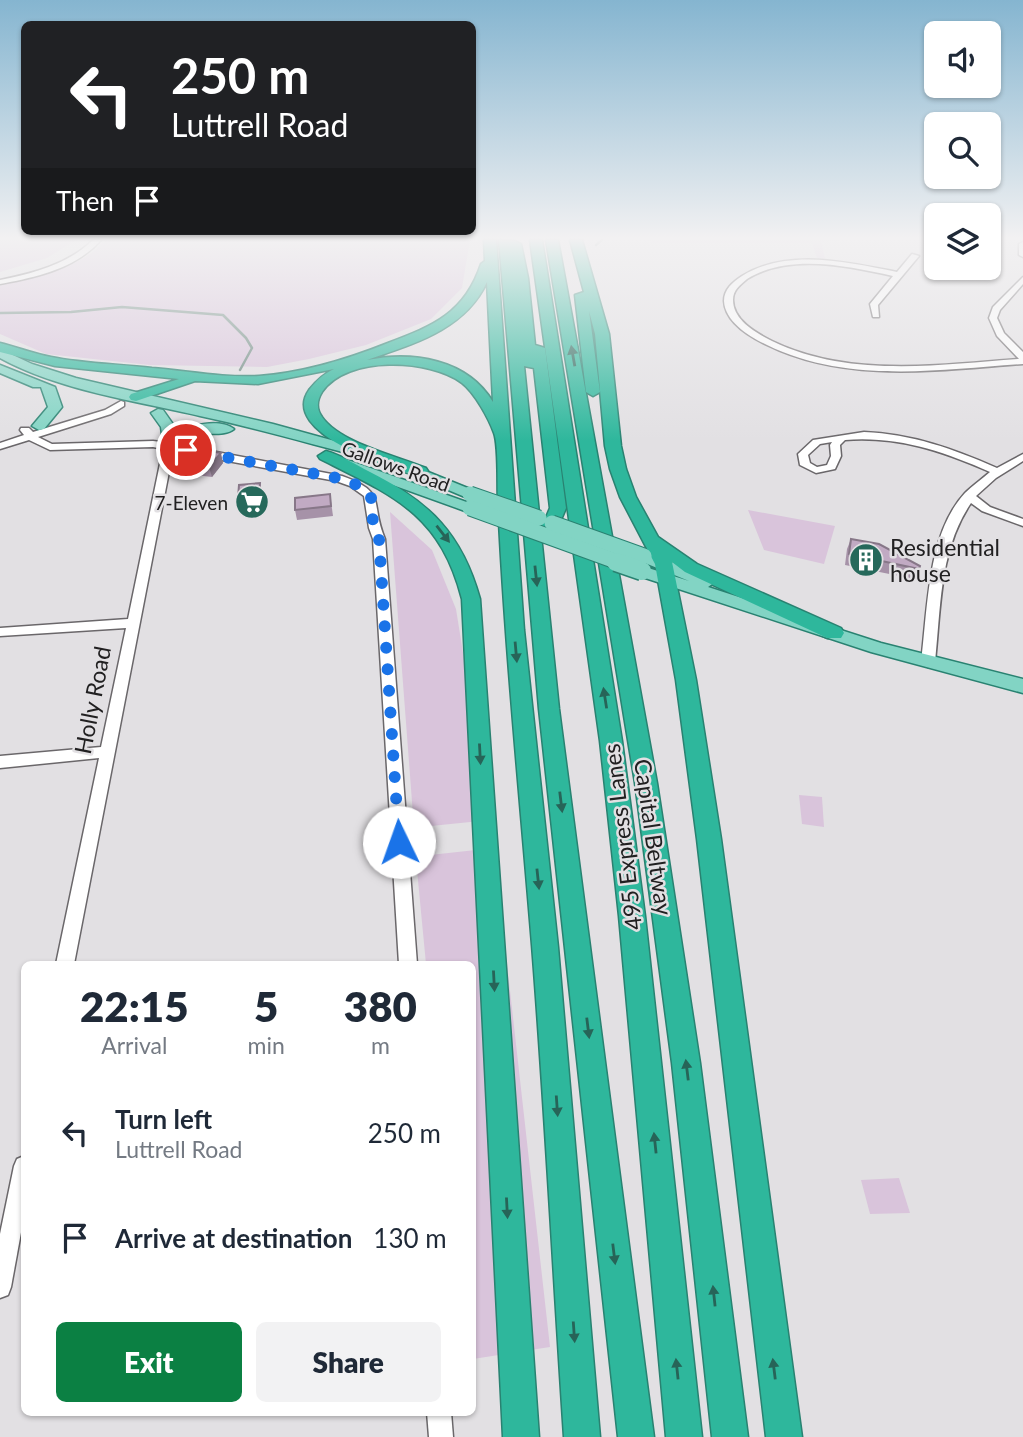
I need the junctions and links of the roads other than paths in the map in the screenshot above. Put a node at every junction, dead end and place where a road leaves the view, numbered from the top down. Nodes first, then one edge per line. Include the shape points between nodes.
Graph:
1 (464, 307) edge
2 (497, 307) edge
3 (509, 307) edge
4 (525, 307) edge
5 (532, 307) edge
6 (546, 307) edge
7 (564, 307) edge
8 (584, 307) edge
9 (594, 307) edge
10 (730, 307) edge
11 (873, 307) edge
12 (998, 307) edge
13 (876, 315) dead end
14 (0, 347) edge
15 (0, 353) edge
16 (1023, 359) edge
17 (0, 369) edge
18 (211, 379) junction
19 (48, 387) junction
20 (136, 397) junction
21 (121, 404) junction
22 (158, 414) junction
23 (227, 429) junction
24 (32, 431) junction
25 (842, 437) dead end
26 (0, 438) edge
27 (502, 438) junction
28 (0, 446) edge
29 (169, 446) junction
30 (326, 456) junction
31 (1023, 457) edge
32 (420, 471) junction
33 (996, 471) junction
34 (968, 496) junction
35 (470, 501) junction
36 (546, 517) junction
37 (1023, 523) edge
38 (653, 539) junction
39 (654, 568) junction
40 (134, 623) junction
41 (0, 632) edge
42 (834, 633) junction
43 (928, 662) junction
44 (1023, 686) edge
45 (639, 737) junction
46 (108, 752) junction
47 (0, 762) edge
48 (66, 961) edge
49 (408, 961) edge
50 (21, 1176) edge
51 (6, 1226) edge
52 (0, 1287) edge
53 (439, 1416) edge
54 (441, 1437) edge
55 (521, 1437) edge
56 (582, 1437) edge
57 (636, 1437) edge
58 (684, 1437) edge
59 (730, 1437) edge
60 (783, 1437) edge

1 - 18 highway via 434,329 367,354 258,380
2 - 27 highway
3 -> 57 highway via 549,709
4 - 36 highway
5 - 36 highway
58 -> 6 highway, 495 Express Lanes via 611,741
45 -> 7 highway, Capital Beltway
8 - 45 highway
9 - 38 highway via 602,334 618,469 628,497
10 - 16 street via 735,317 762,338 824,361 895,369
11 - 13 street
12 - 16 street via 993,318 1000,334
14 - 18 highway via 61,363
15 - 20 main road, Gallows Road via 52,375
17 - 19 main road, Gallows Road
18 - 20 highway via 174,384
19 - 21 main road, Gallows Road
19 - 24 main road via 55,407
20 - 21 main road
20 - 32 main road, Gallows Road via 286,431
21 - 22 main road, Gallows Road
21 - 24 street via 108,412
22 - 23 main road, Gallows Road
22 - 29 main road via 168,427
23 - 29 main road via 194,429
23 - 30 main road, Gallows Road
24 - 26 street
24 - 28 street
24 - 29 street via 50,447
25 - 33 street via 908,437
27 - 32 highway via 476,389 438,366 408,361 366,364 317,388 311,411 325,429
27 -> 56 highway
29 - 40 street, Holly Road
29 - 49 street via 338,478 360,486 371,496 379,539
30 - 35 main road, Gallows Road
30 -> 55 highway via 402,495 426,514 447,537 467,578
31 - 33 street
32 - 35 main road, Gallows Road
33 - 34 street
34 - 37 street via 986,509
34 - 43 street via 943,543
35 - 36 main road, Gallows Road, bridge
36 - 39 main road, Gallows Road, bridge
38 - 39 highway
38 - 42 highway via 691,568
39 - 42 main road, Gallows Road
60 -> 39 highway via 686,680
40 - 41 street
40 - 46 street, Holly Road
42 - 43 main road, Gallows Road
43 - 44 main road, Gallows Road
59 -> 45 highway, Capital Beltway via 688,1076
46 - 47 street
46 - 48 street, Holly Road
50 - 51 street
51 - 52 street
53 - 54 street

